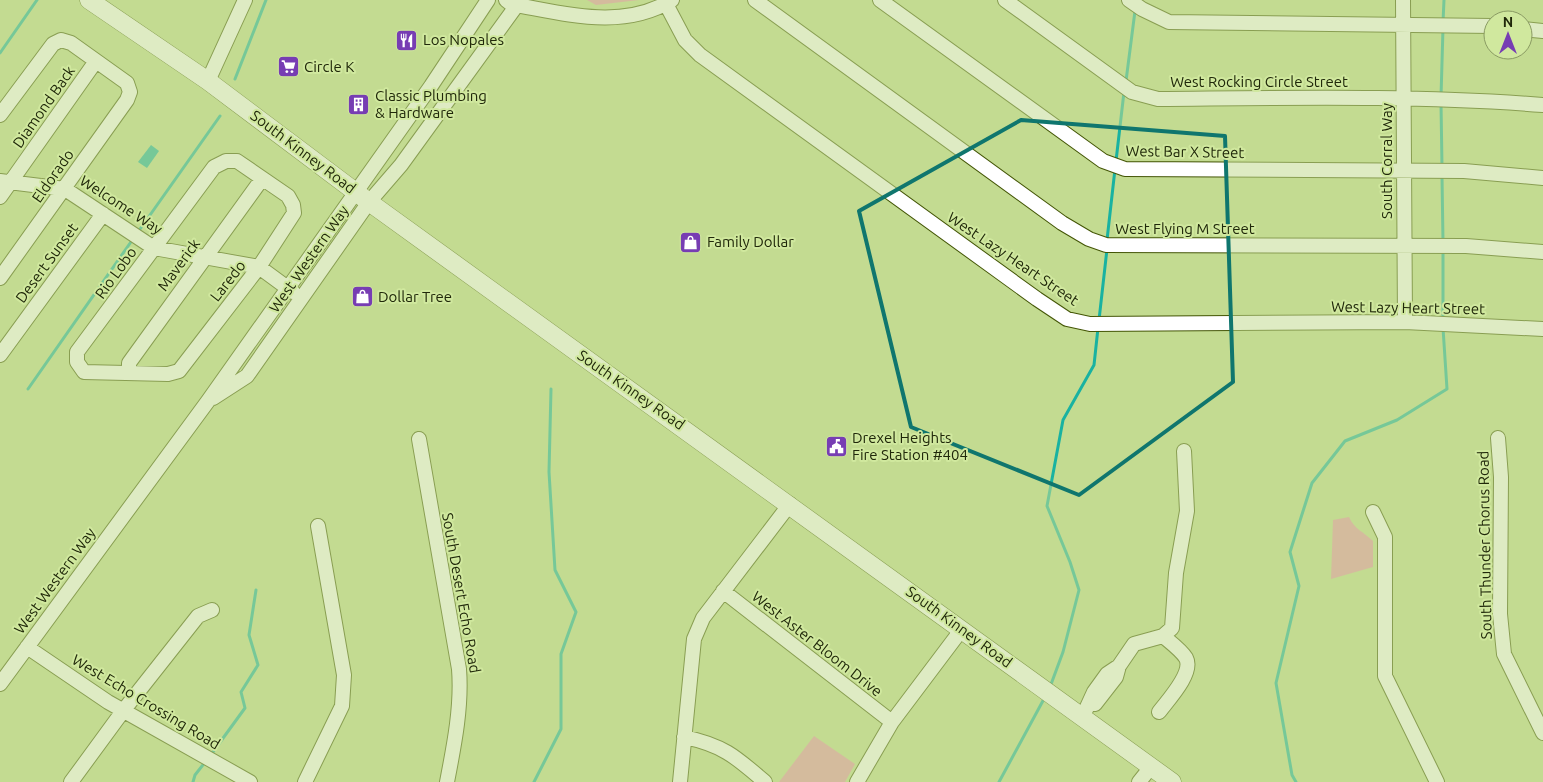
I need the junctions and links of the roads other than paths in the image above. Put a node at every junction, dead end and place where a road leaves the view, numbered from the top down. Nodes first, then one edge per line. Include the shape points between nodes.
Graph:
1 (89, 0) edge
2 (245, 0) edge
3 (488, 0) edge
4 (755, 0) edge
5 (880, 0) edge
6 (1005, 0) edge
7 (1129, 0) edge
8 (1404, 0) edge
9 (669, 2) edge
10 (512, 3) edge
11 (1404, 24) junction
12 (1483, 26) edge
13 (96, 61) junction
14 (208, 81) junction
15 (1404, 97) junction
16 (1543, 105) edge
17 (0, 115) edge
18 (1403, 171) junction
19 (1543, 178) edge
20 (262, 179) junction
21 (5, 182) edge
22 (65, 189) junction
23 (355, 191) junction
24 (0, 197) edge
25 (369, 202) junction
26 (102, 214) junction
27 (1404, 246) junction
28 (154, 248) junction
29 (1543, 252) edge
30 (204, 258) junction
31 (259, 267) junction
32 (0, 278) edge
33 (287, 287) junction
34 (302, 298) junction
35 (1405, 322) junction
36 (1543, 328) edge
37 (0, 355) edge
38 (129, 373) junction
39 (208, 401) junction
40 (419, 438) dead end
41 (1498, 438) dead end
42 (1184, 451) dead end
43 (790, 504) junction
44 (1373, 512) dead end
45 (318, 526) dead end
46 (723, 591) junction
47 (212, 610) dead end
48 (962, 629) junction
49 (1163, 636) junction
50 (27, 647) junction
51 (0, 684) edge
52 (123, 711) junction
53 (1159, 712) dead end
54 (1083, 716) junction
55 (892, 722) junction
56 (1543, 733) edge
57 (684, 738) junction
58 (1151, 766) junction
59 (71, 782) edge
60 (250, 782) edge
61 (304, 782) edge
62 (446, 782) edge
63 (680, 782) edge
64 (765, 782) edge
65 (857, 782) edge
66 (1139, 782) edge
67 (1172, 782) edge
68 (1436, 782) edge

1 - 14 main road, South Kinney Road
2 - 14 street
3 - 23 street, West Western Way
4 - 27 street, West Flying M Street via 1062,224 1089,239 1106,245
5 - 18 street, West Bar X Street via 1103,161 1125,169
6 - 15 street, West Rocking Circle Street via 1132,92 1158,99
7 - 11 street via 1169,22
8 - 11 street, South Corral Way
9 - 10 street via 630,16 591,19
9 - 35 street, West Lazy Heart Street via 685,40 700,55 1067,319 1090,324
10 - 25 street, West Western Way via 401,165
11 - 12 street
11 - 15 street, South Corral Way
13 - 17 street via 71,43 61,40 53,44
13 - 21 street, Diamond Back
13 - 22 street, Eldorado via 127,83 130,92
14 - 23 main road, South Kinney Road
15 - 16 street, West Rocking Circle Street
15 - 18 street, South Corral Way
18 - 19 street, West Bar X Street via 1464,171
18 - 27 street, South Corral Way
20 - 28 street, Rio Lobo via 237,161 226,161 214,167
20 - 30 street, Maverick
20 - 31 street, Laredo via 288,196 294,213
21 - 22 street, Welcome Way
21 - 24 street, Diamond Back
22 - 26 street, Welcome Way
22 - 32 street, Eldorado
23 - 25 main road, South Kinney Road
23 - 33 street, West Western Way
25 - 34 street, West Western Way
25 - 43 main road, South Kinney Road
26 - 28 street, Welcome Way
26 - 37 street, Desert Sunset
27 - 29 street, West Flying M Street via 1466,246
27 - 35 street, South Corral Way
28 - 30 street, Welcome Way
28 - 38 street, Rio Lobo via 77,352 77,362 84,372
30 - 31 street, Welcome Way
30 - 38 street, Maverick via 129,363
31 - 33 street, Welcome Way
31 - 38 street, Laredo via 179,371 168,374
33 - 34 street, Welcome Way
33 - 39 street, West Western Way
34 - 39 street, West Western Way via 247,376
35 - 36 street, West Lazy Heart Street
39 - 50 street, West Western Way
40 - 62 street, South Desert Echo Road via 459,669 459,702
41 - 56 street, South Thunder Chorus Road via 1501,477 1500,614 1504,654
42 - 49 street via 1188,511 1176,573 1172,628
43 - 46 street
43 - 48 main road, South Kinney Road
44 - 68 street via 1385,537 1385,676
45 - 61 street via 344,675 343,695 337,719
46 - 55 street, West Aster Bloom Drive
46 - 57 street via 703,618 694,639
47 - 52 street via 198,616
48 - 54 main road, South Kinney Road
48 - 55 street
49 - 53 street via 1185,656 1188,663 1187,673
49 - 54 street via 1134,644 1107,690
50 - 51 street, West Western Way
50 - 52 street, West Echo Crossing Road
52 - 59 street
52 - 60 street, West Echo Crossing Road
54 - 58 main road, South Kinney Road
55 - 65 street
57 - 63 street
57 - 64 street via 710,743 733,755
58 - 66 street
58 - 67 main road, South Kinney Road

